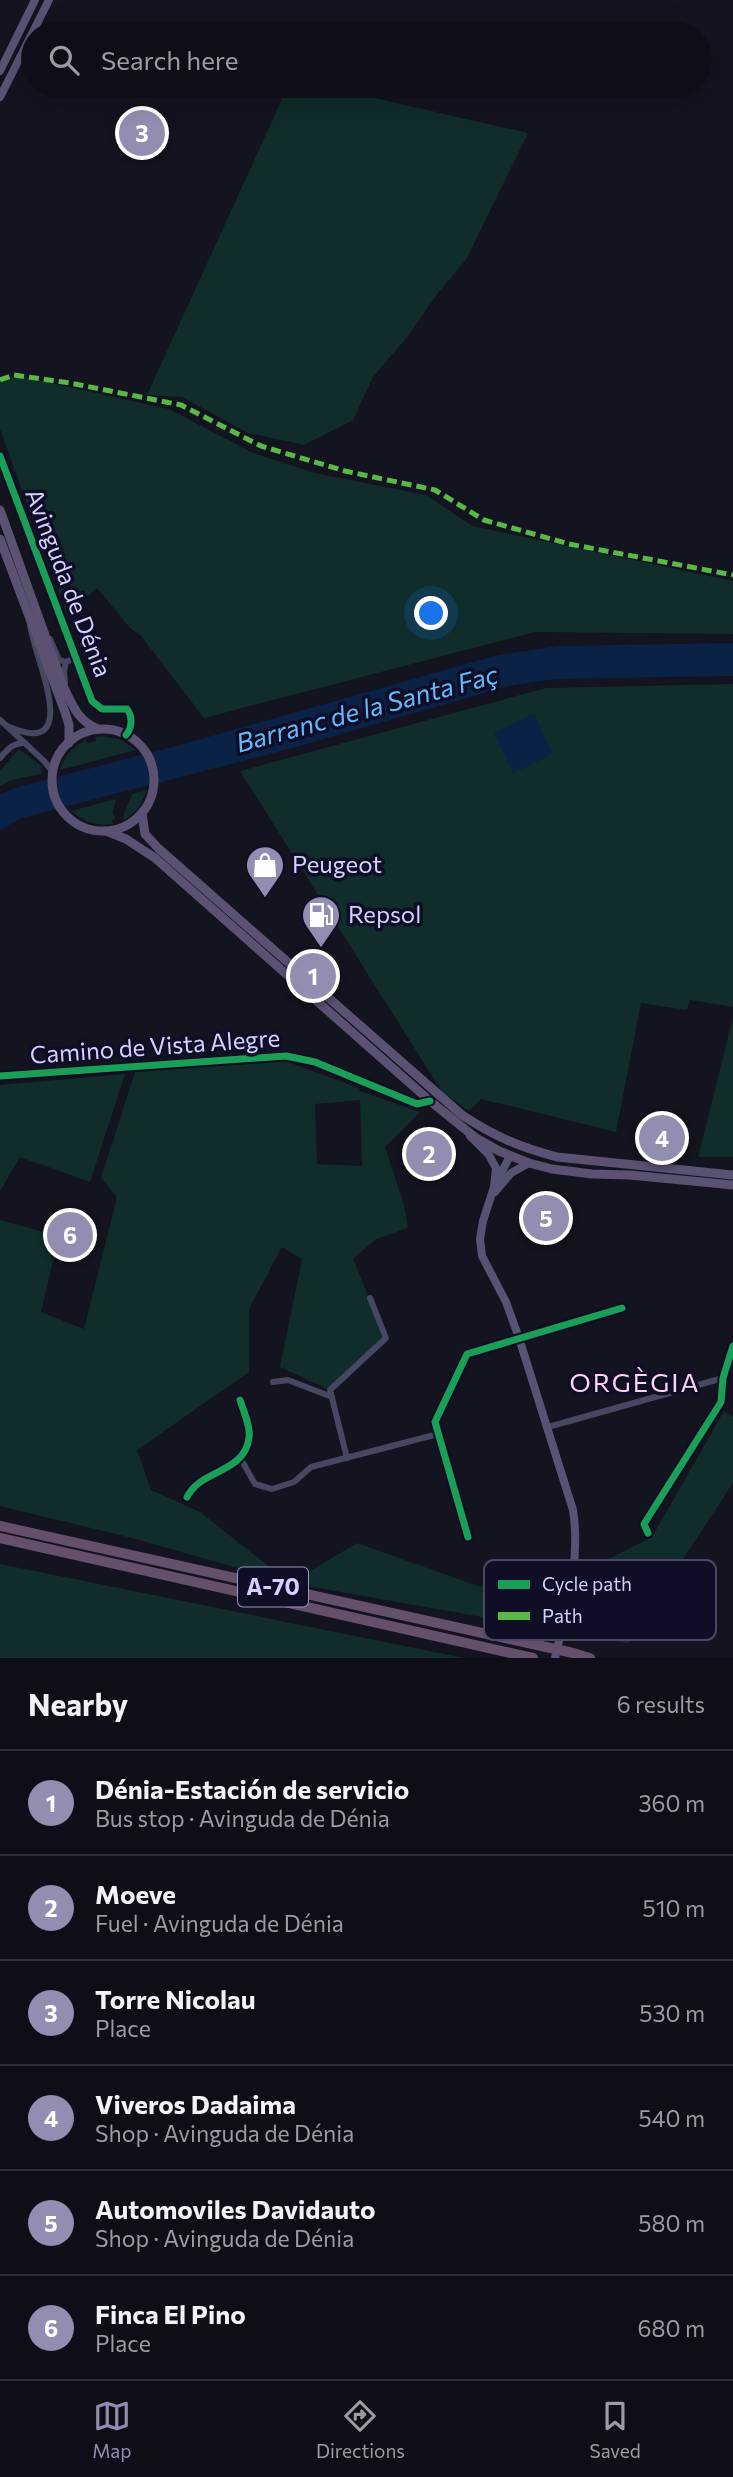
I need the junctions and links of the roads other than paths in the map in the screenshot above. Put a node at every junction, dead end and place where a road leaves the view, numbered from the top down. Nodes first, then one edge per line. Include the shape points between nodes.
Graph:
1 (35, 0) edge
2 (49, 0) edge
3 (25, 21) edge
4 (38, 21) edge
5 (21, 28) edge
6 (21, 55) edge
7 (0, 71) edge
8 (0, 97) edge
9 (0, 456) edge
10 (0, 510) edge
11 (0, 539) edge
12 (30, 622) junction
13 (42, 630) junction
14 (75, 658) junction
15 (66, 662) junction
16 (64, 688) junction
17 (0, 720) edge
18 (7, 726) junction
19 (99, 729) junction
20 (126, 735) junction
21 (25, 743) junction
22 (69, 743) junction
23 (9, 747) junction
24 (0, 758) edge
25 (53, 774) junction
26 (142, 813) junction
27 (106, 831) junction
28 (0, 1076) edge
29 (430, 1101) junction
30 (467, 1131) junction
31 (510, 1156) junction
32 (584, 1159) junction
33 (529, 1163) junction
34 (731, 1173) edge
35 (733, 1185) edge
36 (494, 1187) junction
37 (491, 1198) junction
38 (370, 1298) dead end
39 (622, 1308) dead end
40 (519, 1338) junction
41 (733, 1346) edge
42 (723, 1378) junction
43 (273, 1382) dead end
44 (332, 1397) junction
45 (240, 1400) dead end
46 (548, 1427) junction
47 (438, 1434) junction
48 (346, 1458) junction
49 (241, 1459) junction
50 (187, 1497) dead end
51 (0, 1526) edge
52 (648, 1533) dead end
53 (468, 1537) dead end
54 (0, 1538) edge
55 (576, 1560) edge
56 (484, 1633) edge
57 (514, 1640) edge
58 (559, 1640) edge
59 (533, 1658) edge
60 (555, 1658) edge
61 (590, 1658) edge

1 - 3 main road
2 - 4 main road
5 - 7 main road
6 - 8 main road
9 - 14 street, Avinguda de Dénia
10 - 13 main road, Avinguda de Dénia
11 - 12 main road, Avinguda de Dénia
12 - 18 street via 50,695 50,720 35,733
12 - 22 main road, Avinguda de Dénia via 65,712
13 - 15 street via 59,660
13 - 16 main road, Avinguda de Dénia
14 - 15 street
14 - 20 street, Avinguda de Dénia via 96,706 127,709 131,714
15 - 16 street
16 - 19 main road, Avinguda de Dénia via 83,722
17 - 18 street
18 - 21 street
18 - 23 street via 12,739
19 - 20 main road
19 - 22 main road
20 - 26 main road via 151,763 153,789
21 - 23 street
21 - 25 street
22 - 25 main road via 58,756
23 - 24 street
25 - 27 main road via 53,790 63,811 80,825
26 - 27 main road via 128,824
26 - 32 main road via 145,834 159,849 462,1115 491,1134 530,1150
27 - 29 main road via 155,858
28 - 29 street, Camino de Vista Alegre via 286,1056 315,1062 418,1104
29 - 30 main road
30 - 31 main road
30 - 36 main road via 493,1162
31 - 32 main road via 572,1163
31 - 33 main road
31 - 36 main road
32 - 34 main road
33 - 35 main road via 593,1174
33 - 37 main road via 511,1173
36 - 37 main road
37 - 40 main road via 480,1239 482,1256
38 - 44 street via 386,1338 330,1390
39 - 40 street
40 - 46 main road
40 - 47 street via 467,1354 435,1422
41 - 42 street
42 - 46 street
42 - 52 street via 721,1402 643,1524
43 - 44 street via 288,1380
44 - 48 street
45 - 49 street via 250,1437
46 - 55 main road via 573,1510
47 - 48 street
47 - 53 street
48 - 49 street via 311,1468 294,1482 272,1489 255,1484
49 - 50 street via 194,1485
51 - 56 highway, A-70, bridge
54 - 59 highway, A-70
57 - 61 highway, A-70, bridge
58 - 60 main road

